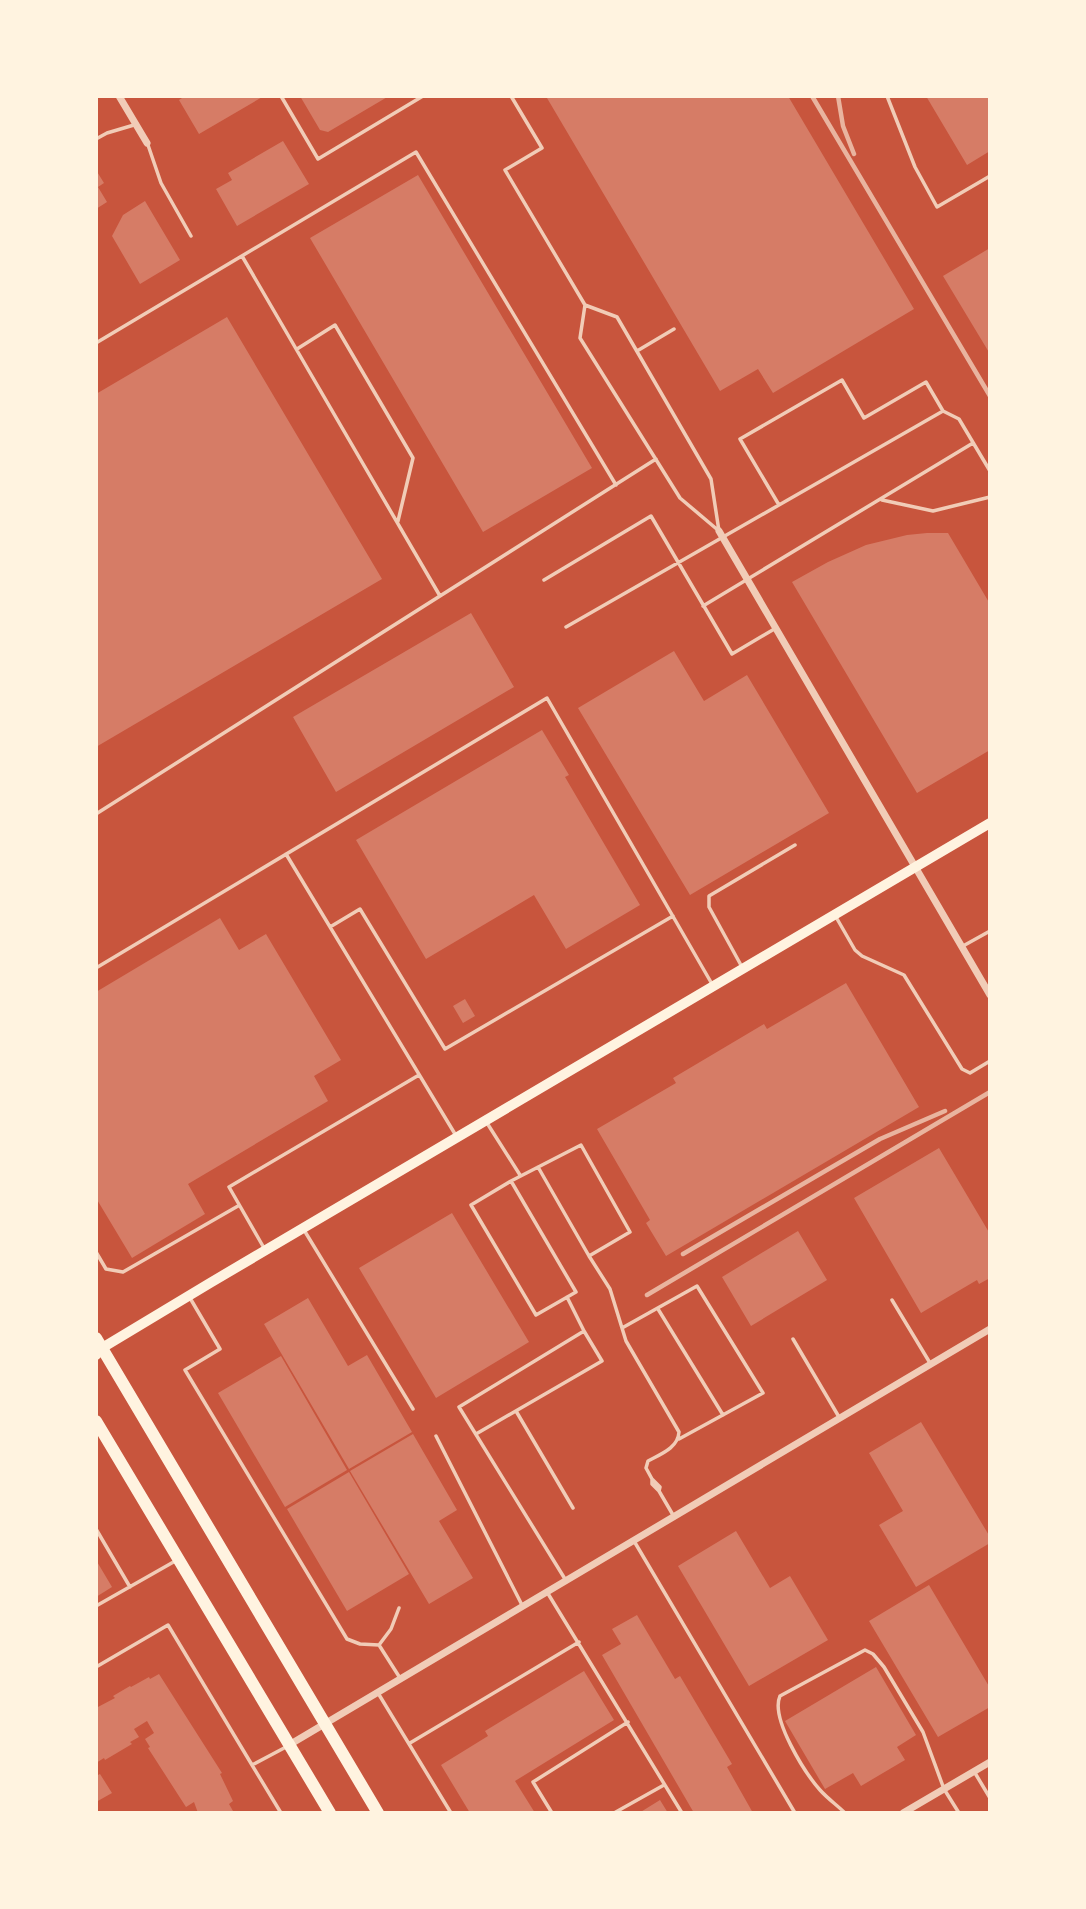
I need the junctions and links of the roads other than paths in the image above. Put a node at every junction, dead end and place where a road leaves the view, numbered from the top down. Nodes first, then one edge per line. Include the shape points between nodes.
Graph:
1 (119, 96) edge
2 (281, 96) edge
3 (423, 96) edge
4 (511, 96) edge
5 (887, 96) edge
6 (136, 124) junction
7 (96, 139) edge
8 (147, 143) joint
9 (990, 176) edge
10 (191, 236) dead end
11 (242, 256) junction
12 (585, 305) junction
13 (674, 329) dead end
14 (96, 343) edge
15 (297, 349) junction
16 (636, 351) junction
17 (943, 411) junction
18 (973, 443) junction
19 (656, 459) junction
20 (990, 471) edge
21 (616, 485) junction
22 (990, 497) edge
23 (880, 499) junction
24 (779, 506) junction
25 (398, 523) junction
26 (721, 534) junction
27 (678, 562) junction
28 (747, 579) junction
29 (544, 580) dead end
30 (440, 596) junction
31 (703, 606) junction
32 (566, 627) dead end
33 (776, 628) junction
34 (96, 814) edge
35 (990, 822) edge
36 (795, 845) dead end
37 (286, 854) junction
38 (913, 868) junction
39 (835, 915) junction
40 (673, 916) junction
41 (330, 927) junction
42 (990, 931) edge
43 (961, 947) junction
44 (96, 968) edge
45 (743, 969) junction
46 (713, 986) junction
47 (990, 995) edge
48 (990, 1061) edge
49 (419, 1075) junction
50 (486, 1121) junction
51 (457, 1138) junction
52 (538, 1167) junction
53 (520, 1176) junction
54 (511, 1181) junction
55 (238, 1206) junction
56 (303, 1228) junction
57 (266, 1251) junction
58 (96, 1252) edge
59 (589, 1256) junction
60 (188, 1297) junction
61 (567, 1297) junction
62 (892, 1300) dead end
63 (658, 1308) junction
64 (622, 1328) junction
65 (990, 1329) edge
66 (584, 1331) junction
67 (793, 1339) dead end
68 (98, 1348) edge
69 (931, 1364) junction
70 (413, 1409) dead end
71 (516, 1411) junction
72 (723, 1415) junction
73 (840, 1418) junction
74 (96, 1421) edge
75 (476, 1434) junction
76 (436, 1436) dead end
77 (679, 1439) junction
78 (573, 1508) dead end
79 (674, 1517) junction
80 (96, 1529) edge
81 (634, 1541) junction
82 (178, 1559) junction
83 (566, 1581) junction
84 (130, 1587) junction
85 (547, 1592) junction
86 (96, 1606) edge
87 (523, 1606) junction
88 (399, 1608) dead end
89 (580, 1642) junction
90 (379, 1645) junction
91 (96, 1667) edge
92 (401, 1679) junction
93 (378, 1693) junction
94 (628, 1722) junction
95 (325, 1724) junction
96 (410, 1743) junction
97 (289, 1745) junction
98 (990, 1762) edge
99 (253, 1765) junction
100 (974, 1771) junction
101 (665, 1784) junction
102 (944, 1788) junction
103 (990, 1798) edge
104 (905, 1812) edge
105 (281, 1813) edge
106 (330, 1813) edge
107 (378, 1813) edge
108 (451, 1813) edge
109 (552, 1813) edge
110 (614, 1813) edge
111 (682, 1813) edge
112 (795, 1813) edge
113 (845, 1813) edge
114 (959, 1813) edge

1 - 6 street
2 - 3 lane via 318,159
4 - 12 lane via 542,148 505,170
5 - 9 lane via 915,167 937,207
6 - 7 lane
6 - 8 street
8 - 10 lane via 161,183
11 - 14 lane
11 - 15 lane
11 - 21 lane via 416,152
12 - 16 lane via 617,317
12 - 19 lane via 580,338
13 - 16 lane
15 - 25 lane
15 - 25 lane via 335,326 413,458
16 - 26 lane via 711,478
17 - 18 lane via 959,419
17 - 24 lane
17 - 24 lane via 926,382 864,418 842,380 774,419 740,439
18 - 20 lane
18 - 23 lane
19 - 21 lane
19 - 26 lane via 680,498
21 - 30 lane
22 - 23 lane via 933,511
23 - 28 lane
24 - 26 lane
25 - 30 lane
26 - 27 lane
26 - 28 street
27 - 29 lane via 651,516
27 - 31 lane
27 - 32 lane
28 - 31 lane
28 - 33 street
30 - 34 lane
31 - 33 lane via 732,654
33 - 38 street
35 - 38 main road
36 - 45 lane via 709,896 709,907
37 - 40 lane via 547,698
37 - 41 lane
37 - 44 lane
38 - 39 main road
38 - 43 street
39 - 45 main road
39 - 48 lane via 855,950 904,975 962,1069 970,1073
40 - 41 lane via 445,1049 360,909
40 - 46 lane
41 - 49 lane
42 - 43 lane
43 - 47 street
45 - 46 main road
46 - 50 main road
49 - 51 lane
49 - 55 lane via 229,1187
50 - 51 main road
50 - 53 lane
51 - 56 main road
52 - 53 lane
52 - 59 lane
52 - 59 lane via 580,1145 631,1232
53 - 54 lane
54 - 61 lane via 576,1292
54 - 61 lane via 471,1205 536,1315
55 - 57 lane
55 - 58 lane via 122,1272 106,1269
56 - 57 main road
56 - 70 lane
57 - 60 main road
59 - 64 lane via 610,1289
60 - 68 main road
60 - 90 lane via 220,1349 186,1370 347,1639
61 - 66 lane
62 - 69 lane
63 - 64 lane
63 - 72 lane
63 - 72 lane via 697,1286 763,1393
64 - 77 lane
65 - 69 street
66 - 71 lane via 602,1361
66 - 75 lane via 459,1407
67 - 73 lane
68 - 95 main road
69 - 73 street
71 - 75 lane
71 - 78 lane
72 - 77 lane
73 - 79 street
74 - 82 main road
75 - 83 lane
76 - 87 lane
77 - 79 lane via 648,1461 646,1468
79 - 81 street
80 - 84 lane
81 - 83 street
81 - 112 lane
82 - 84 lane
82 - 97 main road
83 - 85 street
84 - 86 lane
85 - 87 street
85 - 89 lane
87 - 92 street
88 - 90 lane
89 - 94 lane
89 - 96 lane
90 - 92 lane
91 - 99 lane via 168,1625
92 - 93 street
93 - 95 street
93 - 96 lane
94 - 101 lane
94 - 109 lane via 533,1782
95 - 97 street
95 - 107 main road
96 - 108 lane
97 - 99 lane
97 - 106 main road
98 - 100 street
99 - 105 lane
100 - 102 street
100 - 103 lane
101 - 110 lane
101 - 111 lane
102 - 104 street
102 - 113 lane via 923,1732 884,1667 865,1650 780,1696 776,1704 783,1732 818,1788
102 - 114 lane

